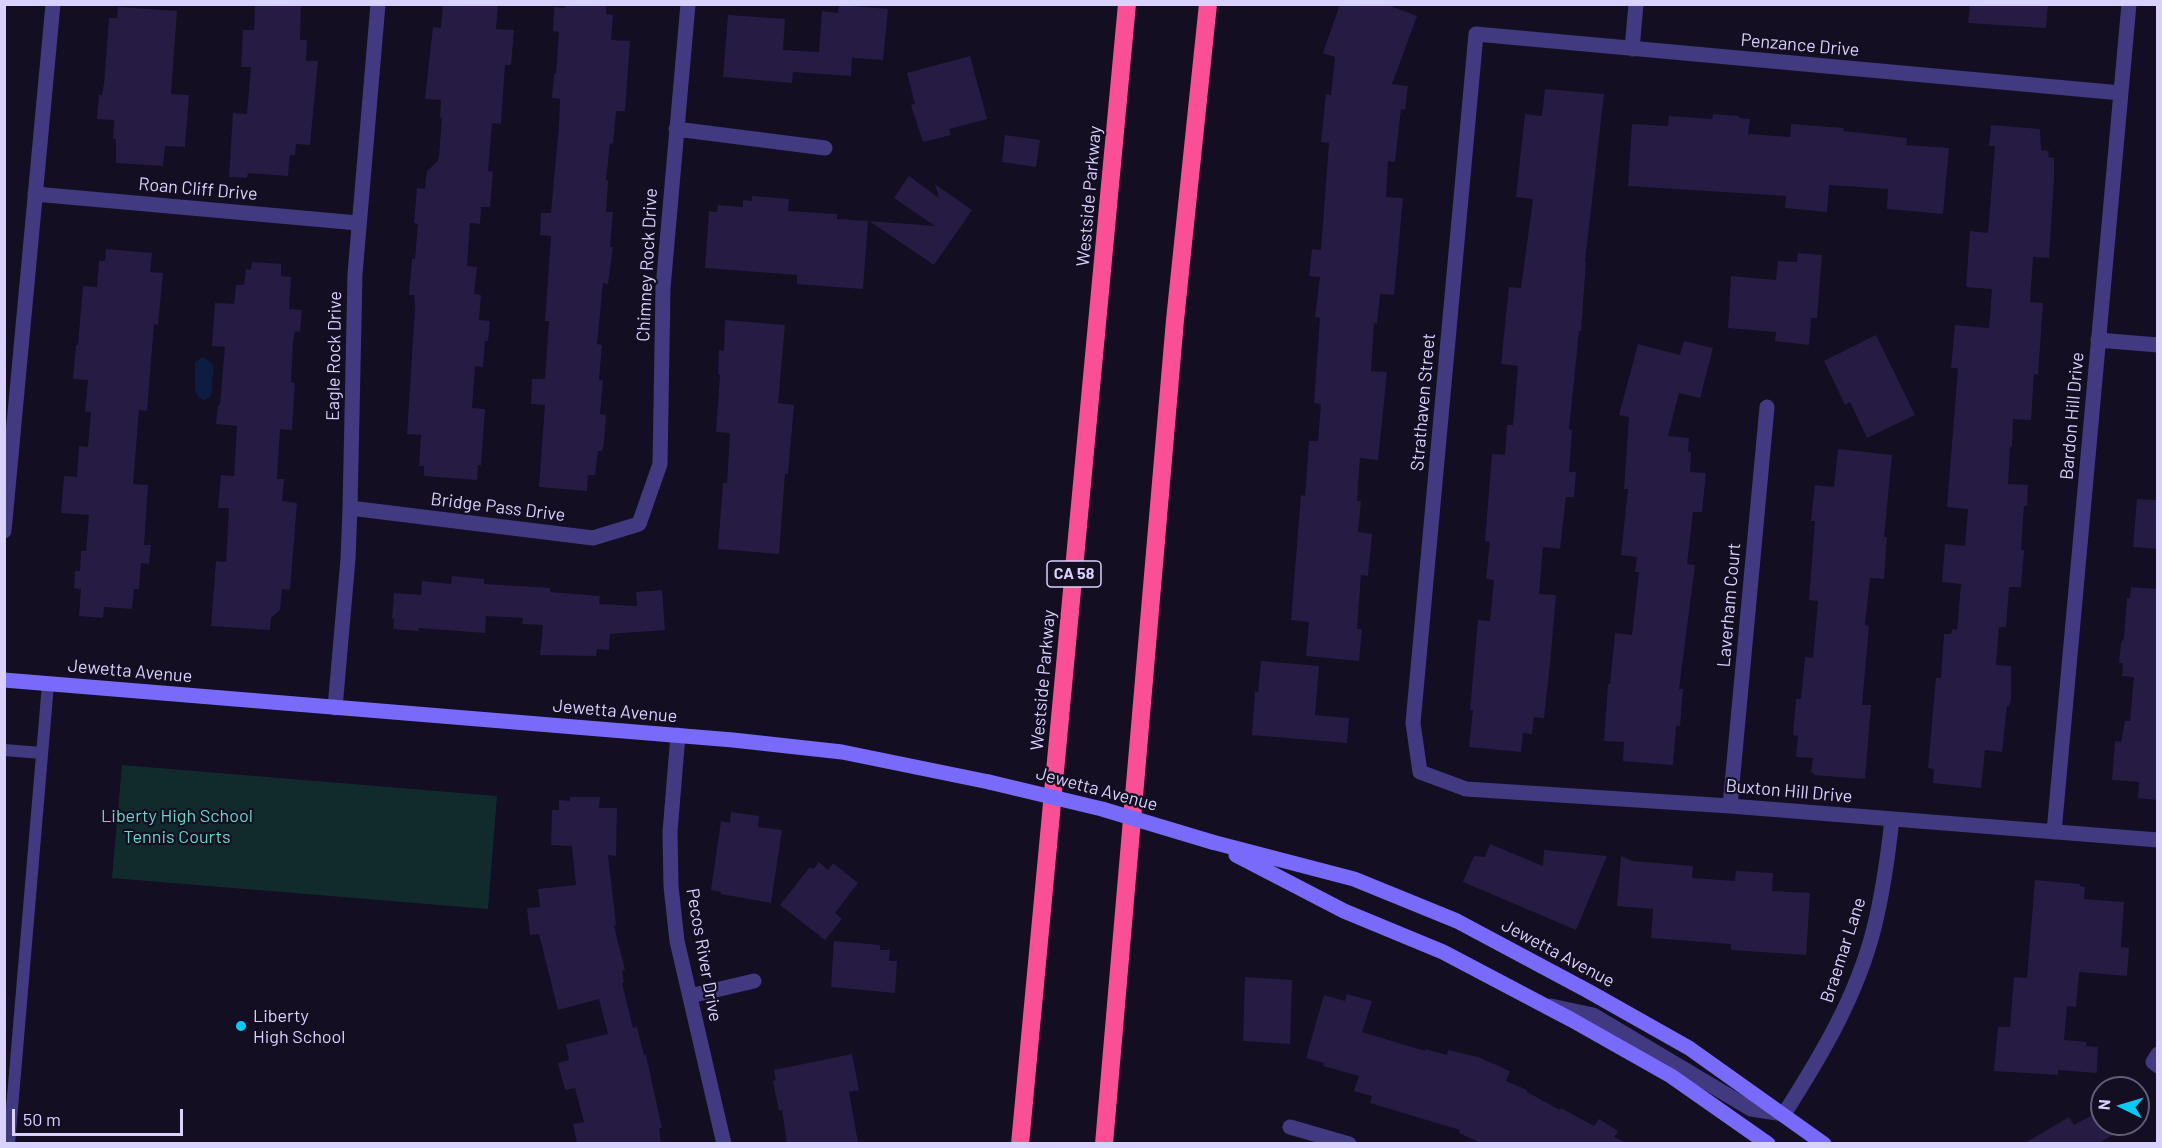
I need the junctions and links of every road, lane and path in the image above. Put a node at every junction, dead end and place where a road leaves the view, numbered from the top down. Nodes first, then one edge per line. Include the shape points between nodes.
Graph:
1 (53, 4) edge
2 (378, 4) edge
3 (688, 4) edge
4 (1127, 4) edge
5 (1208, 4) edge
6 (1636, 4) edge
7 (2129, 4) edge
8 (1476, 34) joint
9 (1632, 49) junction
10 (2121, 93) junction
11 (676, 129) junction
12 (825, 148) dead end
13 (35, 194) junction
14 (358, 224) junction
15 (2098, 340) junction
16 (2157, 345) edge
17 (1767, 407) dead end
18 (350, 508) junction
19 (639, 524) joint
20 (4, 531) edge
21 (4, 681) edge
22 (48, 684) junction
23 (334, 708) junction
24 (678, 735) junction
25 (4, 750) edge
26 (42, 753) junction
27 (1420, 772) joint
28 (1730, 806) junction
29 (1892, 819) junction
30 (2054, 832) junction
31 (2157, 840) edge
32 (1212, 842) junction
33 (754, 981) dead end
34 (690, 996) junction
35 (1545, 1005) junction
36 (1784, 1114) junction
37 (1290, 1126) dead end
38 (9, 1143) edge
39 (724, 1143) edge
40 (1020, 1143) edge
41 (1104, 1143) edge
42 (1349, 1143) edge
43 (1769, 1143) edge
44 (1824, 1143) edge

1 - 13 street
2 - 14 street, Eagle Rock Drive
3 - 11 street, Chimney Rock Drive
4 - 40 highway, Westside Parkway / CA 58
5 - 41 highway via 1175,320
6 - 9 street
7 - 10 street, Bardon Hill Drive
8 - 9 street, Penzance Drive
8 - 27 street, Strathaven Street via 1413,723
9 - 10 street, Penzance Drive
10 - 15 street, Bardon Hill Drive
11 - 12 street
11 - 19 street, Chimney Rock Drive via 663,288 660,464
13 - 14 street, Roan Cliff Drive
13 - 20 street
14 - 18 street, Eagle Rock Drive
15 - 16 street
15 - 30 street, Bardon Hill Drive
17 - 28 street, Laverham Court
18 - 19 street, Bridge Pass Drive via 593,538
18 - 23 street, Eagle Rock Drive
21 - 22 street, Jewetta Avenue
22 - 23 street, Jewetta Avenue
22 - 26 lane
23 - 24 street, Jewetta Avenue
24 - 32 street, Jewetta Avenue, bridge via 842,752 1102,809
24 - 34 street, Pecos River Drive via 670,832 671,886 677,940
25 - 26 lane
26 - 38 lane
27 - 28 street, Buxton Hill Drive via 1466,789
28 - 29 street, Buxton Hill Drive
29 - 30 street, Buxton Hill Drive
29 - 36 street, Braemar Lane via 1886,876 1857,981 1834,1031
30 - 31 street, Buxton Hill Drive
32 - 35 street, Jewetta Avenue via 1344,911 1443,952
32 - 36 street, Jewetta Avenue via 1354,879 1457,921 1689,1048
33 - 34 street
34 - 39 street, Pecos River Drive
35 - 36 street via 1593,1015 1751,1109
35 - 43 street, Jewetta Avenue via 1671,1076
36 - 44 street, Jewetta Avenue
37 - 42 street

